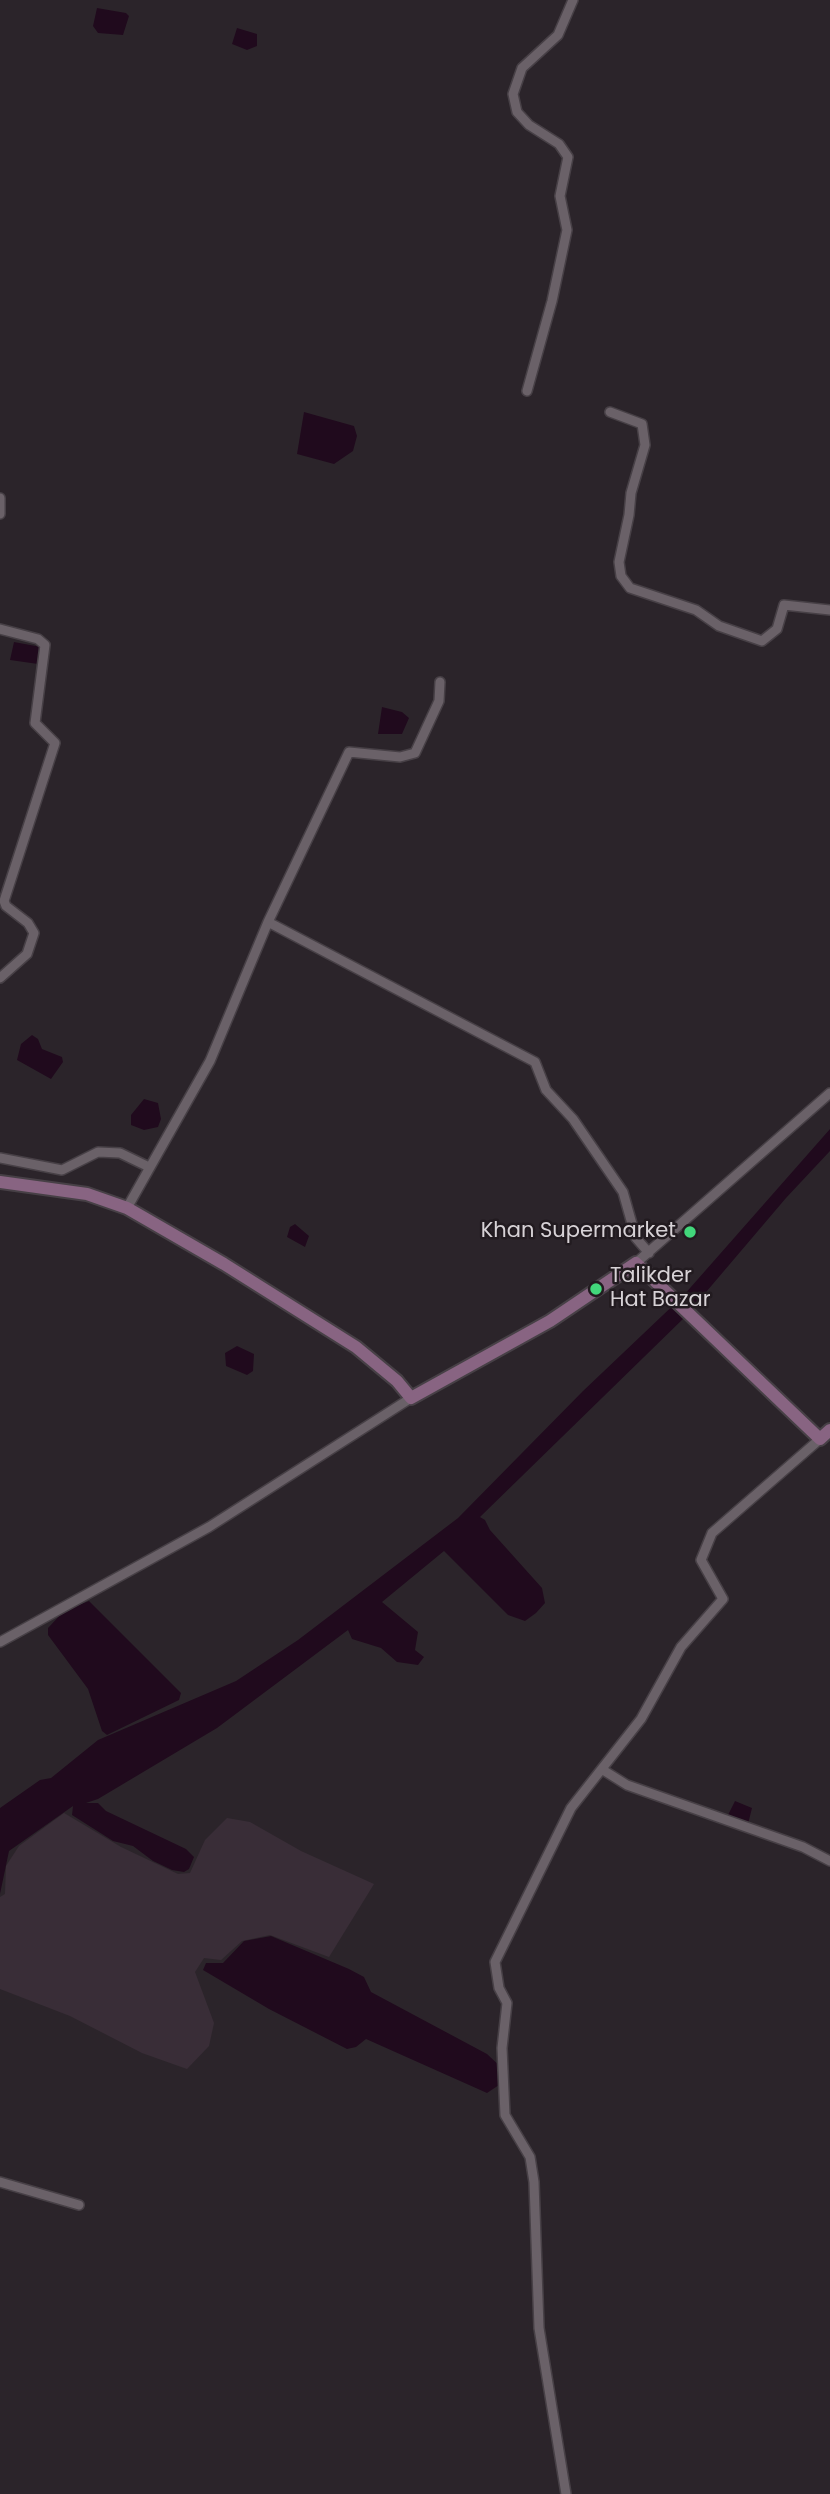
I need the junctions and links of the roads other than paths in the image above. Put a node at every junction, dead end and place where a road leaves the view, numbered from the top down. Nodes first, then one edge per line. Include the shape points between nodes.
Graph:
1 (573, 0) edge
2 (527, 391) dead end
3 (610, 412) dead end
4 (0, 498) edge
5 (0, 514) edge
6 (830, 610) edge
7 (0, 629) edge
8 (440, 682) dead end
9 (268, 922) junction
10 (0, 978) edge
11 (830, 1093) edge
12 (0, 1158) edge
13 (149, 1167) junction
14 (0, 1182) edge
15 (127, 1208) junction
16 (649, 1253) junction
17 (636, 1263) junction
18 (411, 1398) junction
19 (830, 1430) edge
20 (820, 1439) junction
21 (0, 1642) edge
22 (603, 1770) junction
23 (830, 1861) edge
24 (0, 2182) edge
25 (79, 2205) dead end
26 (566, 2494) edge

1 - 2 street via 558,35 522,68 513,94 517,112 559,144 568,157 560,196 567,230
3 - 6 street via 642,424 645,445 619,562 621,576 631,588 696,610 719,626 762,641 777,629 784,605
4 - 5 street
7 - 10 street via 45,645 35,723 55,743 4,901 34,933 27,954
8 - 9 street via 439,701 415,753 400,757 349,752
9 - 13 street via 209,1061
9 - 16 street via 535,1062 546,1090 573,1119 623,1192 636,1238
11 - 16 street
12 - 13 street via 62,1170 99,1152 120,1153
13 - 15 street
14 - 15 main road via 87,1194
15 - 18 main road via 356,1347
16 - 17 street
17 - 18 main road via 550,1321
17 - 20 main road
18 - 21 street via 209,1527
19 - 20 main road
20 - 22 street via 712,1533 701,1560 723,1599 681,1647 641,1719
22 - 23 street via 627,1785 803,1847
22 - 26 street via 571,1808 495,1962 507,2003 502,2048 505,2115 530,2157 539,2328
24 - 25 street

